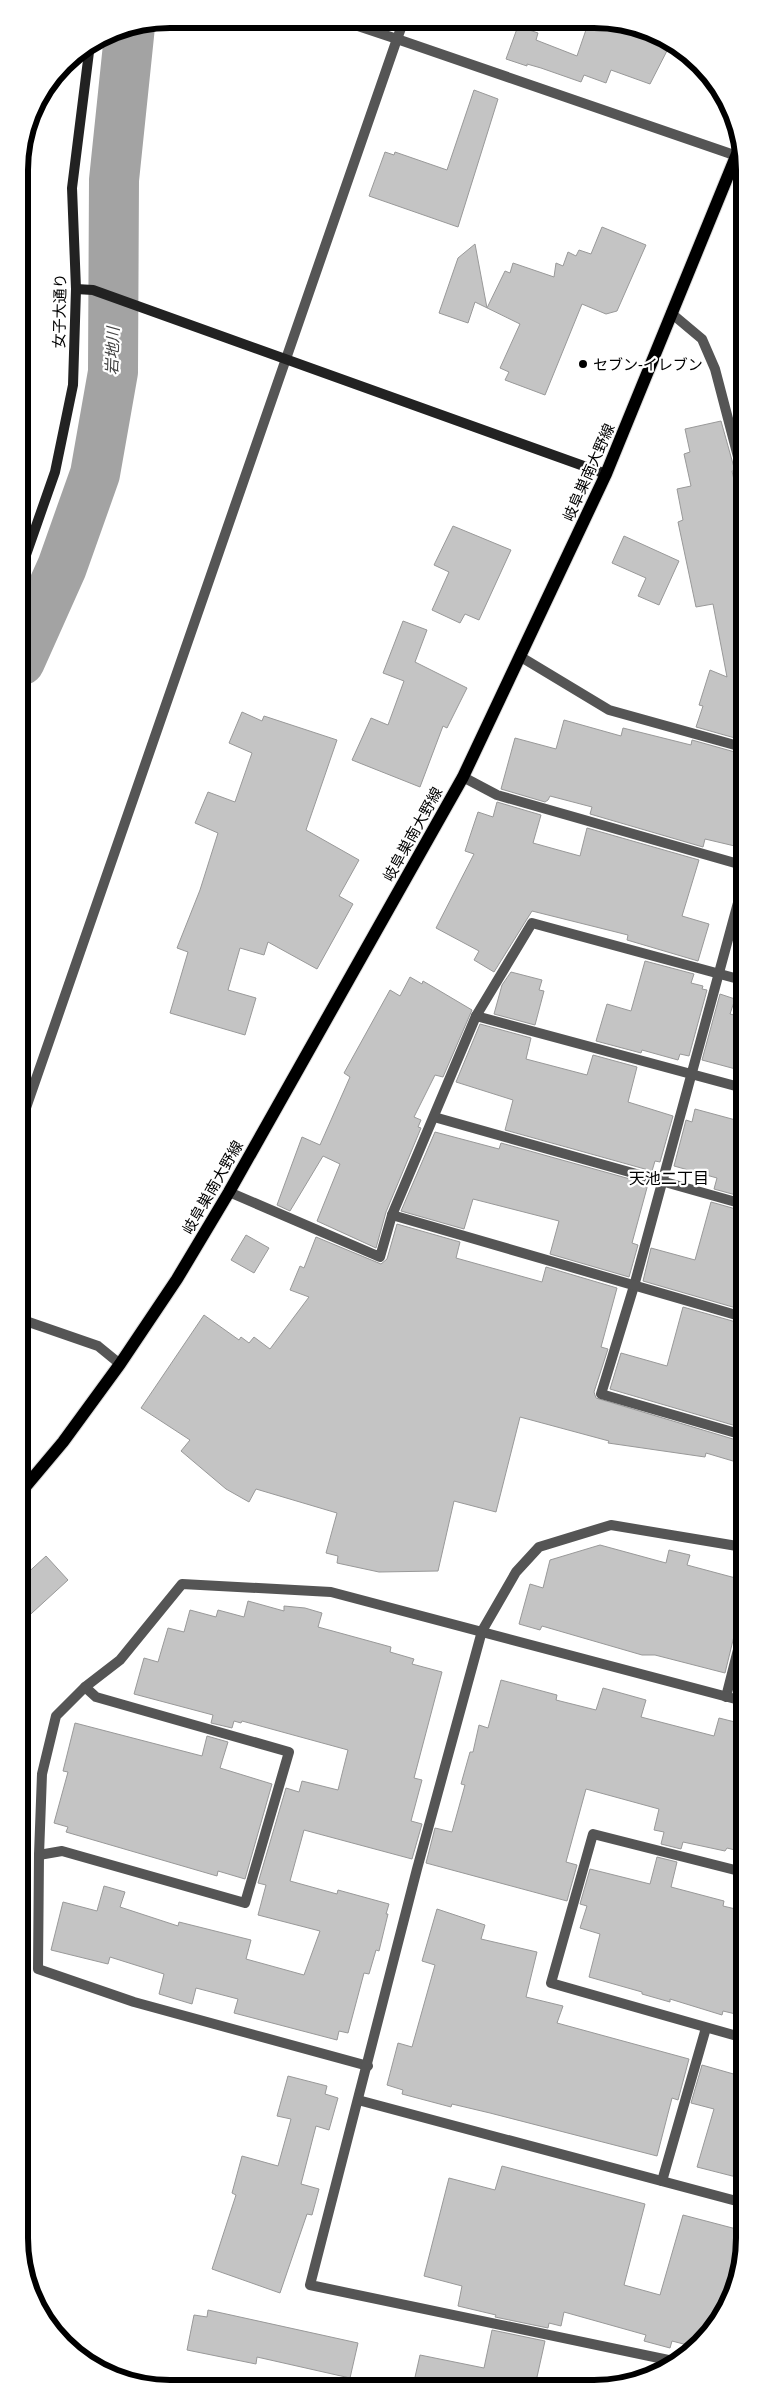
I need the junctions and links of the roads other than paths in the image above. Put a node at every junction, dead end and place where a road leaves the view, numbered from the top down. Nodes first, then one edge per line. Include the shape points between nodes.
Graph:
1 (361, 27) edge
2 (401, 27) edge
3 (397, 39) junction
4 (89, 52) edge
5 (734, 148) edge
6 (735, 160) edge
7 (76, 289) junction
8 (671, 313) junction
9 (286, 358) junction
10 (736, 449) edge
11 (606, 474) junction
12 (28, 550) edge
13 (521, 657) junction
14 (736, 745) edge
15 (463, 777) junction
16 (736, 863) edge
17 (736, 912) edge
18 (719, 974) junction
19 (736, 978) edge
20 (476, 1016) junction
21 (691, 1074) junction
22 (736, 1086) edge
23 (28, 1103) edge
24 (434, 1117) junction
25 (662, 1181) junction
26 (229, 1192) junction
27 (736, 1202) edge
28 (392, 1215) junction
29 (634, 1286) junction
30 (735, 1315) edge
31 (27, 1322) edge
32 (120, 1364) junction
33 (735, 1433) edge
34 (27, 1484) edge
35 (735, 1545) edge
36 (482, 1631) junction
37 (735, 1660) edge
38 (85, 1686) junction
39 (726, 1697) junction
40 (735, 1699) edge
41 (39, 1855) junction
42 (735, 1870) edge
43 (706, 2028) junction
44 (735, 2036) edge
45 (368, 2066) junction
46 (358, 2100) junction
47 (662, 2181) junction
48 (735, 2201) edge
49 (668, 2360) edge

1 - 3 street
2 - 3 street
3 - 5 street
3 - 9 street
4 - 7 street, 女子大通り via 72,188
6 - 8 main road, 岐阜巣南大野線
7 - 9 street via 94,290
7 - 12 street, 女子大通り via 73,385 55,472
8 - 10 street via 702,340 715,369
8 - 11 main road, 岐阜巣南大野線
9 - 11 street
9 - 23 street
11 - 13 main road, 岐阜巣南大野線
13 - 14 street via 609,710
13 - 15 main road, 岐阜巣南大野線
15 - 16 street via 497,795
15 - 26 main road, 岐阜巣南大野線
17 - 18 street
18 - 19 street
18 - 20 street via 532,923
18 - 21 street
20 - 21 street
20 - 24 street
21 - 22 street
21 - 25 street
24 - 25 street
24 - 28 street
25 - 27 street
25 - 29 street
26 - 28 street via 380,1256
26 - 32 main road, 岐阜巣南大野線
28 - 29 street
29 - 30 street
29 - 33 street via 600,1394
31 - 32 street via 98,1346
32 - 34 main road, 岐阜巣南大野線
35 - 36 street via 611,1525 539,1547 516,1572
36 - 38 street via 331,1592 182,1584 120,1660
36 - 39 street
36 - 45 street via 417,1869
37 - 39 street
38 - 41 street via 56,1716 42,1774
38 - 41 street via 96,1697 289,1752 245,1903 62,1851
39 - 40 street
41 - 45 street via 38,1969 134,2002
42 - 43 street via 593,1834 552,1982
43 - 44 street
43 - 47 street
45 - 46 street
46 - 47 street
46 - 49 street via 310,2285
47 - 48 street

